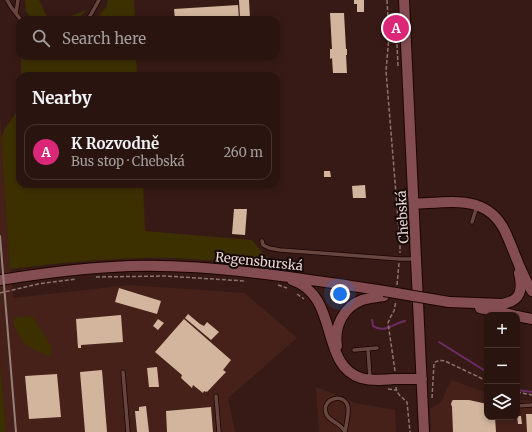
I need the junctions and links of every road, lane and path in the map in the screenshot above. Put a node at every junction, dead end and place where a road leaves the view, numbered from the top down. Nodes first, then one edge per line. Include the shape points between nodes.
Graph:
1 (7, 0) edge
2 (18, 0) edge
3 (99, 0) edge
4 (387, 0) edge
5 (404, 0) edge
6 (16, 13) junction
7 (18, 16) edge
8 (90, 16) edge
9 (414, 204) junction
10 (477, 205) junction
11 (472, 222) dead end
12 (262, 241) dead end
13 (400, 259) junction
14 (416, 259) junction
15 (518, 265) junction
16 (268, 275) junction
17 (94, 277) dead end
18 (82, 278) dead end
19 (0, 280) edge
20 (246, 281) dead end
21 (276, 284) dead end
22 (292, 290) dead end
23 (532, 291) edge
24 (296, 292) dead end
25 (0, 293) edge
26 (384, 293) junction
27 (398, 294) junction
28 (306, 300) dead end
29 (462, 303) junction
30 (500, 312) edge
31 (520, 317) edge
32 (532, 319) edge
33 (390, 332) dead end
34 (377, 348) dead end
35 (368, 349) junction
36 (354, 350) dead end
37 (342, 364) junction
38 (123, 372) dead end
39 (422, 379) junction
40 (370, 380) junction
41 (484, 380) edge
42 (387, 388) dead end
43 (396, 390) dead end
44 (520, 393) edge
45 (532, 395) edge
46 (216, 396) dead end
47 (431, 401) dead end
48 (532, 405) edge
49 (520, 406) edge
50 (128, 432) edge
51 (219, 432) edge
52 (345, 432) edge
53 (424, 432) edge

1 - 6 lane
2 - 6 lane
3 - 8 lane
4 - 13 path via 389,36 386,71
5 - 9 main road, Chebská
6 - 7 lane
9 - 10 main road via 460,202
9 - 14 main road, Chebská
10 - 11 lane
10 - 15 main road via 495,215 502,224
12 - 13 lane via 263,245 280,250
13 - 14 lane
13 - 27 path
14 - 39 main road, Chebská
15 - 23 main road
15 - 29 main road via 521,289 514,300 502,304
16 - 19 main road, Regensburská via 162,266 112,266
16 - 26 main road, Regensburská via 357,286
16 - 37 main road via 295,281 316,299 325,315 334,348
17 - 20 path via 165,276
18 - 25 path via 38,284
21 - 22 path
24 - 28 path
26 - 27 main road, bridge
26 - 37 main road via 353,305 341,317 336,342
27 - 29 main road, bridge
27 - 33 path via 388,323
29 - 30 main road
31 - 32 main road
34 - 35 lane
35 - 36 lane
35 - 40 lane
37 - 40 main road via 359,377
38 - 50 lane
39 - 40 main road
39 - 53 main road, Chebská
41 - 47 path via 445,360 437,361 434,363
42 - 43 path
44 - 45 path
46 - 51 lane
48 - 49 lane
52 - 52 lane via 348,408 344,401 334,398 326,404 326,415 342,426

